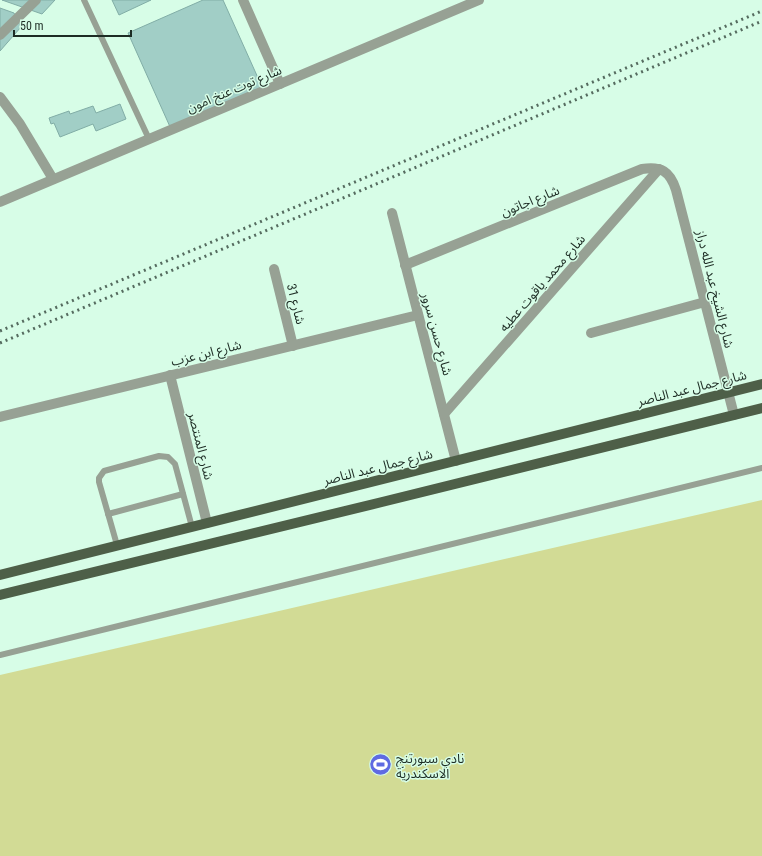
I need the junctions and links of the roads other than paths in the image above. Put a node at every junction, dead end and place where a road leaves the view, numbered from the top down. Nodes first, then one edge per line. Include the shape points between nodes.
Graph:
1 (36, 0) edge
2 (84, 0) edge
3 (242, 0) edge
4 (479, 0) edge
5 (0, 35) edge
6 (280, 84) junction
7 (0, 97) edge
8 (149, 139) junction
9 (662, 171) junction
10 (53, 179) junction
11 (0, 202) edge
12 (392, 213) dead end
13 (405, 265) junction
14 (274, 269) dead end
15 (705, 302) junction
16 (418, 315) junction
17 (591, 334) dead end
18 (293, 346) junction
19 (170, 375) junction
20 (762, 384) edge
21 (728, 392) junction
22 (762, 408) edge
23 (444, 414) junction
24 (734, 415) junction
25 (0, 417) edge
26 (456, 461) junction
27 (762, 468) edge
28 (183, 494) junction
29 (108, 514) junction
30 (207, 523) junction
31 (192, 527) junction
32 (117, 545) junction
33 (0, 574) edge
34 (0, 595) edge
35 (0, 655) edge

1 - 5 street
2 - 8 lane
3 - 6 street
4 - 6 street, شارع توت عنخ امون
6 - 8 street, شارع توت عنخ امون
7 - 10 street via 20,124
8 - 10 street, شارع توت عنخ امون
9 - 13 street, شارع اجاتون via 642,169
9 - 15 street, شارع الشيخ عبد الله دراز via 673,180
9 - 23 street, شارع محمد ياقوت عطيه
10 - 11 street, شارع توت عنخ امون
12 - 13 street, شارع حسن سرور
13 - 16 street, شارع حسن سرور
14 - 18 street, شارع 31
15 - 17 street
15 - 21 street, شارع الشيخ عبد الله دراز
16 - 18 street, شارع ابن عزب
16 - 23 street, شارع حسن سرور
18 - 19 street, شارع ابن عزب
19 - 25 street, شارع ابن عزب
19 - 30 street, شارع المنتصر
20 - 21 main road, شارع جمال عبد الناصر
21 - 24 street, شارع الشيخ عبد الله دراز
21 - 26 main road, شارع جمال عبد الناصر
22 - 24 main road
23 - 26 street, شارع حسن سرور
24 - 34 main road
26 - 30 main road, شارع جمال عبد الناصر
27 - 35 lane
28 - 29 lane
28 - 29 lane via 175,464 168,457 159,456 101,474 99,482
28 - 31 lane
29 - 32 lane
30 - 31 main road, شارع جمال عبد الناصر
31 - 32 main road, شارع جمال عبد الناصر
32 - 33 main road, شارع جمال عبد الناصر

